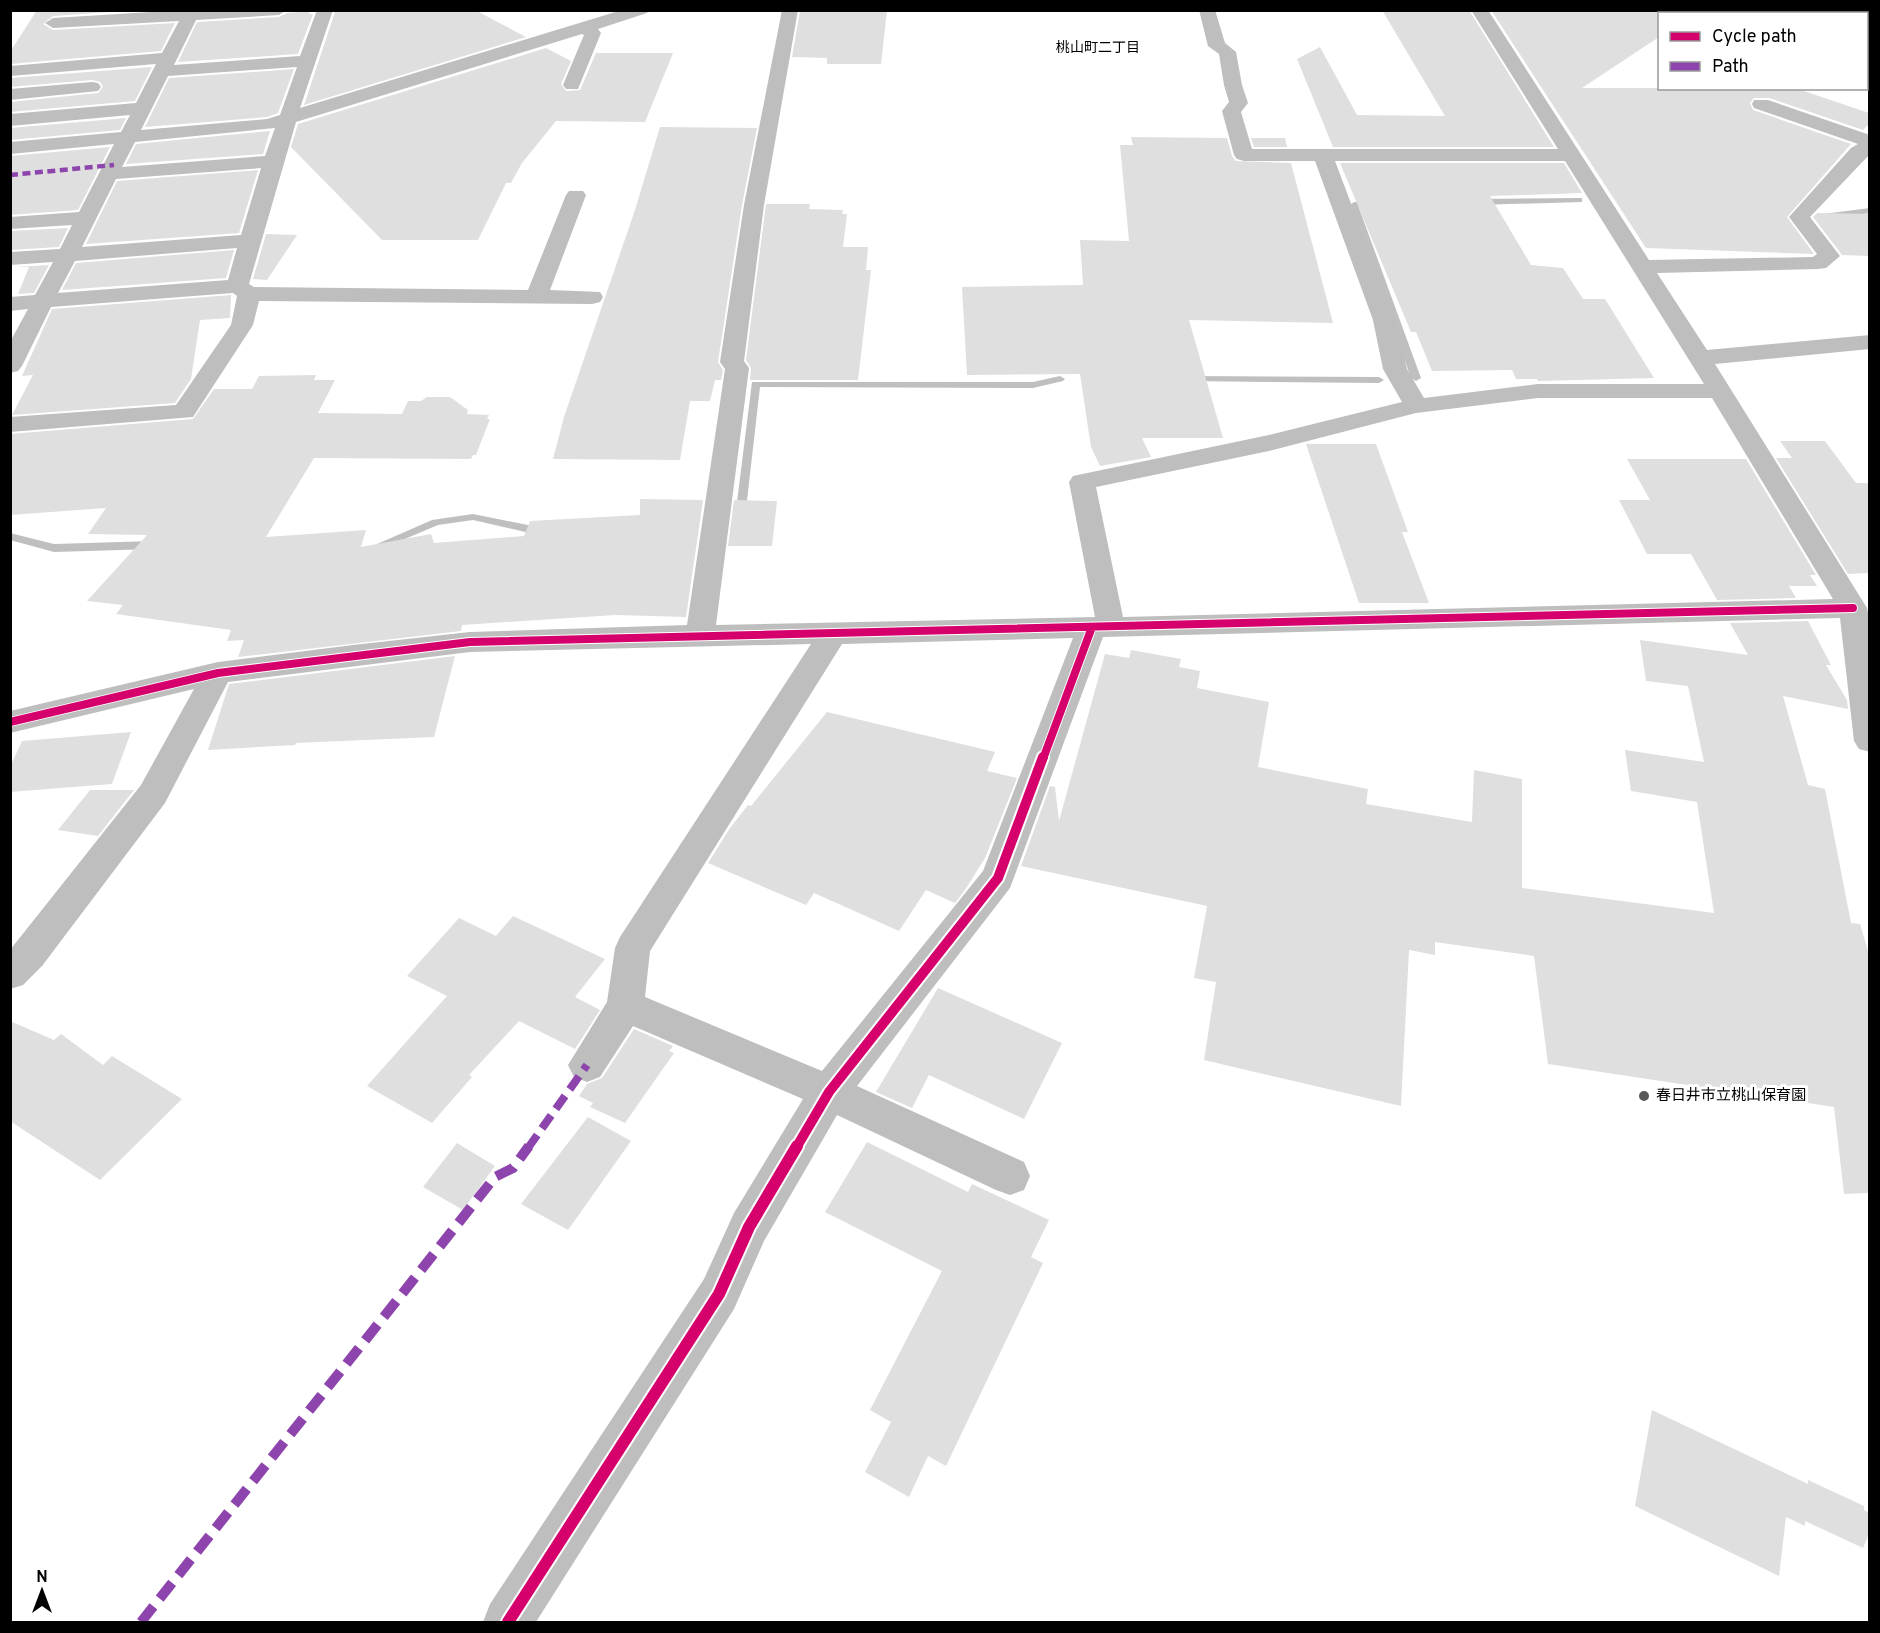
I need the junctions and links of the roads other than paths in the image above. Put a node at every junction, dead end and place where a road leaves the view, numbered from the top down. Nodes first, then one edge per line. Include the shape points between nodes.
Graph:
1 (279, 10) edge
2 (325, 10) edge
3 (640, 10) edge
4 (790, 10) edge
5 (1207, 10) edge
6 (1479, 10) edge
7 (192, 13) edge
8 (58, 17) edge
9 (584, 28) junction
10 (180, 36) junction
11 (158, 38) dead end
12 (39, 39) dead end
13 (26, 55) dead end
14 (307, 61) junction
15 (162, 70) junction
16 (11, 72) edge
17 (134, 84) dead end
18 (572, 84) dead end
19 (112, 86) dead end
20 (10, 94) edge
21 (1761, 104) dead end
22 (143, 108) junction
23 (286, 119) junction
24 (10, 120) edge
25 (129, 137) junction
26 (1869, 144) edge
27 (10, 148) edge
28 (1323, 155) junction
29 (1572, 155) junction
30 (273, 161) junction
31 (110, 174) junction
32 (576, 195) dead end
33 (87, 218) junction
34 (10, 223) edge
35 (249, 241) junction
36 (68, 254) junction
37 (10, 259) edge
38 (1643, 267) junction
39 (243, 290) junction
40 (537, 296) junction
41 (592, 297) dead end
42 (44, 301) junction
43 (10, 304) edge
44 (1869, 342) edge
45 (1700, 358) junction
46 (10, 366) edge
47 (1720, 391) junction
48 (1416, 406) junction
49 (10, 425) edge
50 (1855, 595) edge
51 (1102, 627) junction
52 (833, 634) junction
53 (700, 635) junction
54 (218, 673) junction
55 (10, 722) edge
56 (1869, 741) edge
57 (10, 974) edge
58 (624, 1006) junction
59 (587, 1065) dead end
60 (829, 1092) junction
61 (1010, 1176) dead end
62 (508, 1623) edge

1 - 7 street
2 - 14 street
3 - 9 street
4 - 53 street via 754,205 732,362 737,368
5 - 28 street via 1217,46 1227,52 1233,92 1239,103 1231,111 1244,155
6 - 29 street
7 - 8 street
7 - 10 street
8 - 12 street
9 - 18 street via 593,33
9 - 23 street
10 - 11 street
10 - 15 street
13 - 16 street
14 - 15 street
14 - 23 street
15 - 16 street
15 - 17 street
15 - 22 street
19 - 20 street
21 - 26 street
22 - 24 street
22 - 25 street
23 - 25 street via 269,124
23 - 30 street
25 - 27 street
25 - 31 street
26 - 38 street via 1799,217 1829,256 1818,263
28 - 29 street
28 - 48 street via 1384,320 1395,369
29 - 38 street
30 - 31 street
30 - 35 street
31 - 33 street
32 - 40 street
33 - 34 street
33 - 36 street
35 - 36 street
35 - 39 street
36 - 37 street
36 - 42 street
38 - 45 street
39 - 40 street
39 - 42 street
39 - 49 street via 242,325 184,412
40 - 41 street
42 - 43 street
42 - 46 street
44 - 45 street
45 - 47 street
47 - 48 street via 1538,391
47 - 50 street
48 - 51 street via 1269,443 1082,482
50 - 51 street
50 - 56 street
51 - 52 street
51 - 60 street via 998,878
52 - 53 street
52 - 58 street via 633,948
53 - 54 street via 470,642
54 - 55 street
54 - 57 street via 153,794 29,955
58 - 59 street
58 - 60 street
60 - 61 street
60 - 62 street via 749,1227 719,1294

